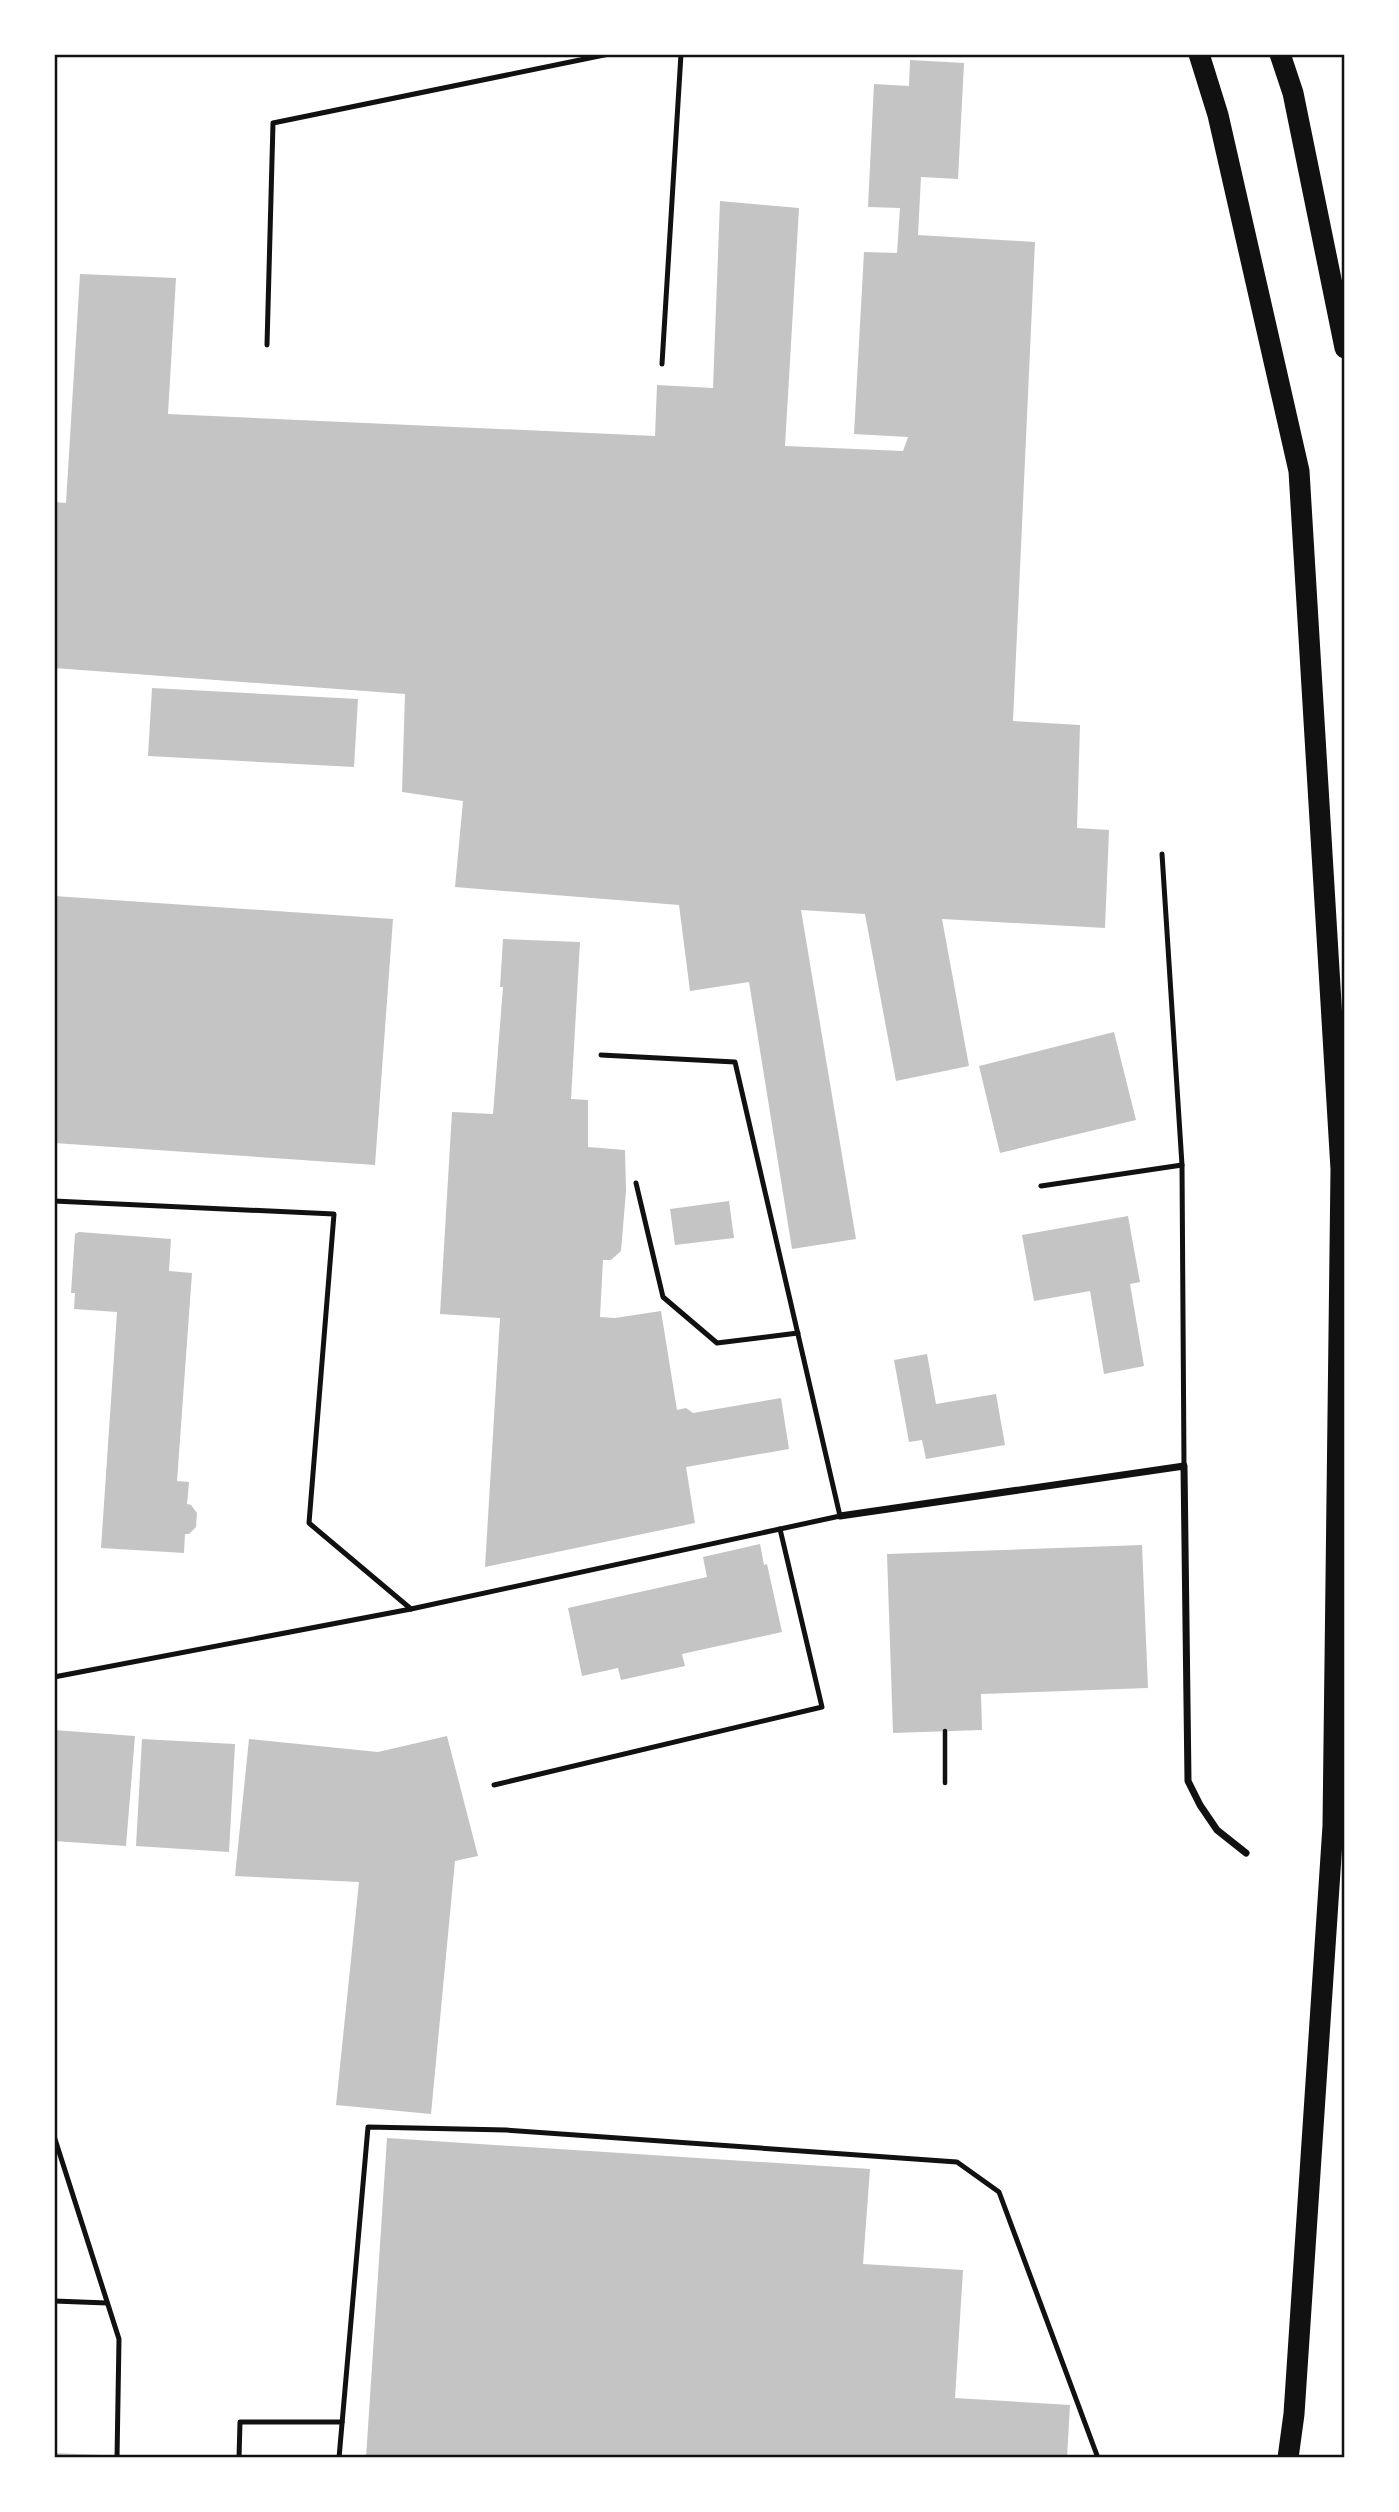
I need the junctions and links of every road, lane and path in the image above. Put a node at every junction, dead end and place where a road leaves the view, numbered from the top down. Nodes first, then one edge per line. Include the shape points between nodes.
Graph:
1 (609, 54) edge
2 (681, 54) edge
3 (1199, 54) edge
4 (1280, 54) edge
5 (267, 345) dead end
6 (1345, 348) edge
7 (662, 364) dead end
8 (1162, 854) dead end
9 (601, 1055) dead end
10 (1182, 1165) junction
11 (636, 1184) dead end
12 (1041, 1186) dead end
13 (54, 1201) edge
14 (798, 1334) junction
15 (1184, 1466) junction
16 (840, 1516) junction
17 (780, 1530) junction
18 (411, 1609) junction
19 (54, 1677) edge
20 (945, 1731) dead end
21 (946, 1783) dead end
22 (494, 1785) dead end
23 (1246, 1853) dead end
24 (54, 2136) edge
25 (54, 2301) edge
26 (107, 2303) junction
27 (342, 2422) junction
28 (117, 2458) edge
29 (239, 2458) edge
30 (339, 2458) edge
31 (1098, 2458) edge
32 (1288, 2458) edge

1 - 5 lane via 274,123
2 - 7 lane
3 - 32 highway via 1218,115 1298,471 1341,1169 1333,1826
4 - 6 highway via 1293,93
8 - 10 lane
9 - 14 lane via 735,1062
10 - 12 lane
10 - 15 lane
11 - 14 lane via 663,1297 718,1343
13 - 18 lane via 334,1214 309,1523
14 - 16 lane
15 - 16 street
15 - 23 street via 1188,1781 1217,1830
16 - 17 lane
17 - 18 lane
17 - 22 lane via 822,1707
18 - 19 lane
20 - 21 path
24 - 26 lane
25 - 26 lane
26 - 28 lane via 119,2339
27 - 29 lane via 240,2422
27 - 30 lane
27 - 31 lane via 368,2127 506,2130 957,2162 999,2192

